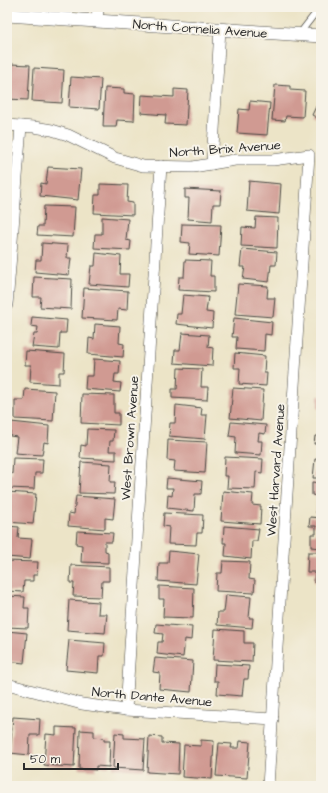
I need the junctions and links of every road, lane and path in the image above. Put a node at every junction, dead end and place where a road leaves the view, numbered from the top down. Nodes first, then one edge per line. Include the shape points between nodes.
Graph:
1 (98, 7) edge
2 (321, 11) edge
3 (7, 15) edge
4 (97, 21) junction
5 (220, 29) junction
6 (299, 35) junction
7 (321, 36) edge
8 (7, 125) edge
9 (21, 126) junction
10 (309, 155) joint
11 (212, 164) junction
12 (161, 166) junction
13 (7, 305) edge
14 (7, 684) edge
15 (126, 710) junction
16 (273, 719) junction
17 (268, 786) edge

1 - 4 street
2 - 6 lane via 317,11
3 - 4 street, North Cornelia Avenue
4 - 5 street, North Cornelia Avenue
5 - 6 street, North Cornelia Avenue
5 - 11 street
6 - 7 street, North Cornelia Avenue
8 - 9 street, North Brix Avenue
9 - 12 street, North Brix Avenue via 68,135 115,158 143,166
9 - 13 street
10 - 11 street, North Brix Avenue
10 - 16 street, West Harvard Avenue
11 - 12 street, North Brix Avenue via 193,167
12 - 15 street, West Brown Avenue
14 - 15 street, North Dante Avenue via 82,704
15 - 16 street, North Dante Avenue
16 - 17 street, West Harvard Avenue

